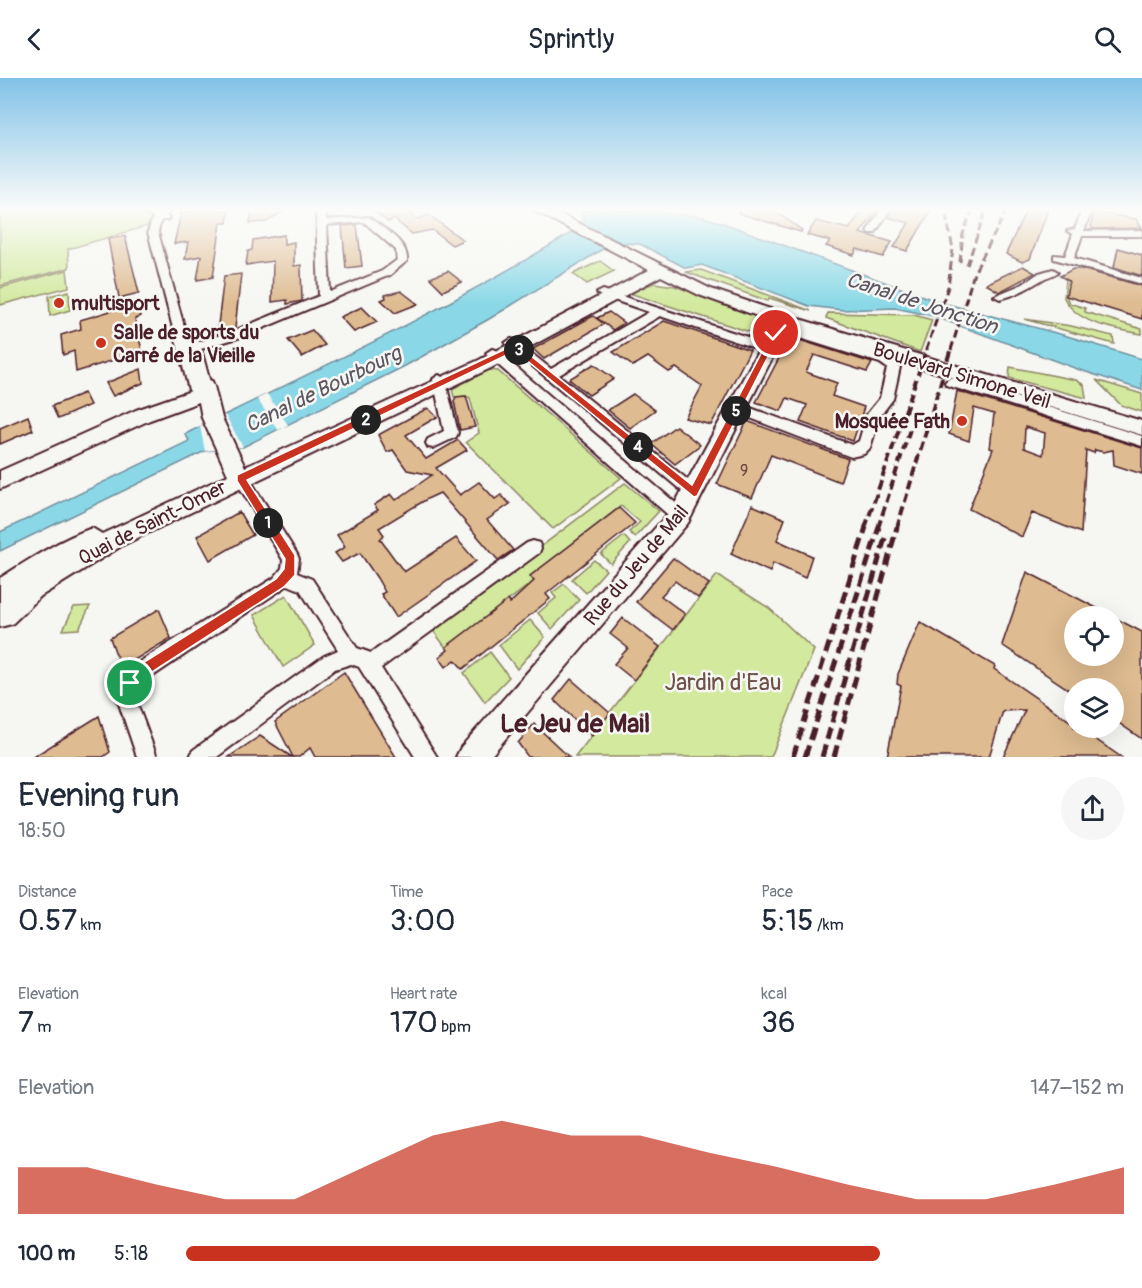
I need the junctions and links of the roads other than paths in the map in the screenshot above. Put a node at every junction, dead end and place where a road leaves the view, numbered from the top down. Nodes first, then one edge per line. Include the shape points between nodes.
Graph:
1 (156, 242) edge
2 (323, 242) edge
3 (394, 242) edge
4 (609, 242) edge
5 (1072, 242) edge
6 (652, 264) junction
7 (1053, 272) dead end
8 (1142, 281) edge
9 (607, 295) junction
10 (1000, 296) dead end
11 (325, 297) junction
12 (658, 312) junction
13 (781, 323) junction
14 (514, 345) junction
15 (768, 348) junction
16 (190, 349) junction
17 (905, 350) junction
18 (494, 356) junction
19 (550, 375) junction
20 (440, 382) junction
21 (951, 382) dead end
22 (201, 391) junction
23 (737, 408) junction
24 (1142, 418) edge
25 (1142, 428) edge
26 (1142, 441) edge
27 (433, 443) dead end
28 (235, 467) junction
29 (0, 480) edge
30 (694, 493) junction
31 (680, 516) junction
32 (533, 548) dead end
33 (286, 577) junction
34 (1, 607) edge
35 (351, 655) junction
36 (369, 666) junction
37 (147, 757) edge
38 (200, 757) edge
39 (427, 757) edge
40 (471, 757) edge

1 - 16 street
2 - 11 street
3 - 11 street via 403,256 400,263
4 - 6 main road
5 - 8 street via 1063,259
6 - 9 main road, Quai de Saint-Omer
6 - 13 main road, Boulevard Simone Veil via 700,291
6 - 17 main road, Boulevard Simone Veil
7 - 10 street
9 - 12 street
9 - 14 main road, Quai de Saint-Omer
11 - 16 street via 240,333
12 - 15 street
12 - 19 street
13 - 15 main road, Rue du Jeu de Mail
13 - 17 main road, Boulevard Simone Veil via 790,316
13 - 23 street via 894,367 886,399 874,414 865,444 857,451
13 - 25 main road, Boulevard Simone Veil
14 - 18 main road, Quai de Saint-Omer
14 - 19 street
15 - 23 main road, Rue du Jeu de Mail
16 - 22 street
17 - 24 main road, Boulevard Simone Veil
18 - 20 main road, Quai de Saint-Omer
18 - 31 street
19 - 30 street
20 - 27 street via 451,433
20 - 28 main road, Quai de Saint-Omer
21 - 26 street
22 - 28 main road via 201,406 212,418
22 - 29 main road
23 - 30 main road, Rue du Jeu de Mail
28 - 33 street via 291,559
28 - 34 main road, Quai de Saint-Omer
30 - 31 main road, Rue du Jeu de Mail
31 - 40 main road, Rue du Jeu de Mail
32 - 36 street
33 - 35 street via 306,584
33 - 37 street via 142,671 130,683 125,700
35 - 36 street via 362,658
35 - 38 street via 330,662
36 - 39 street

